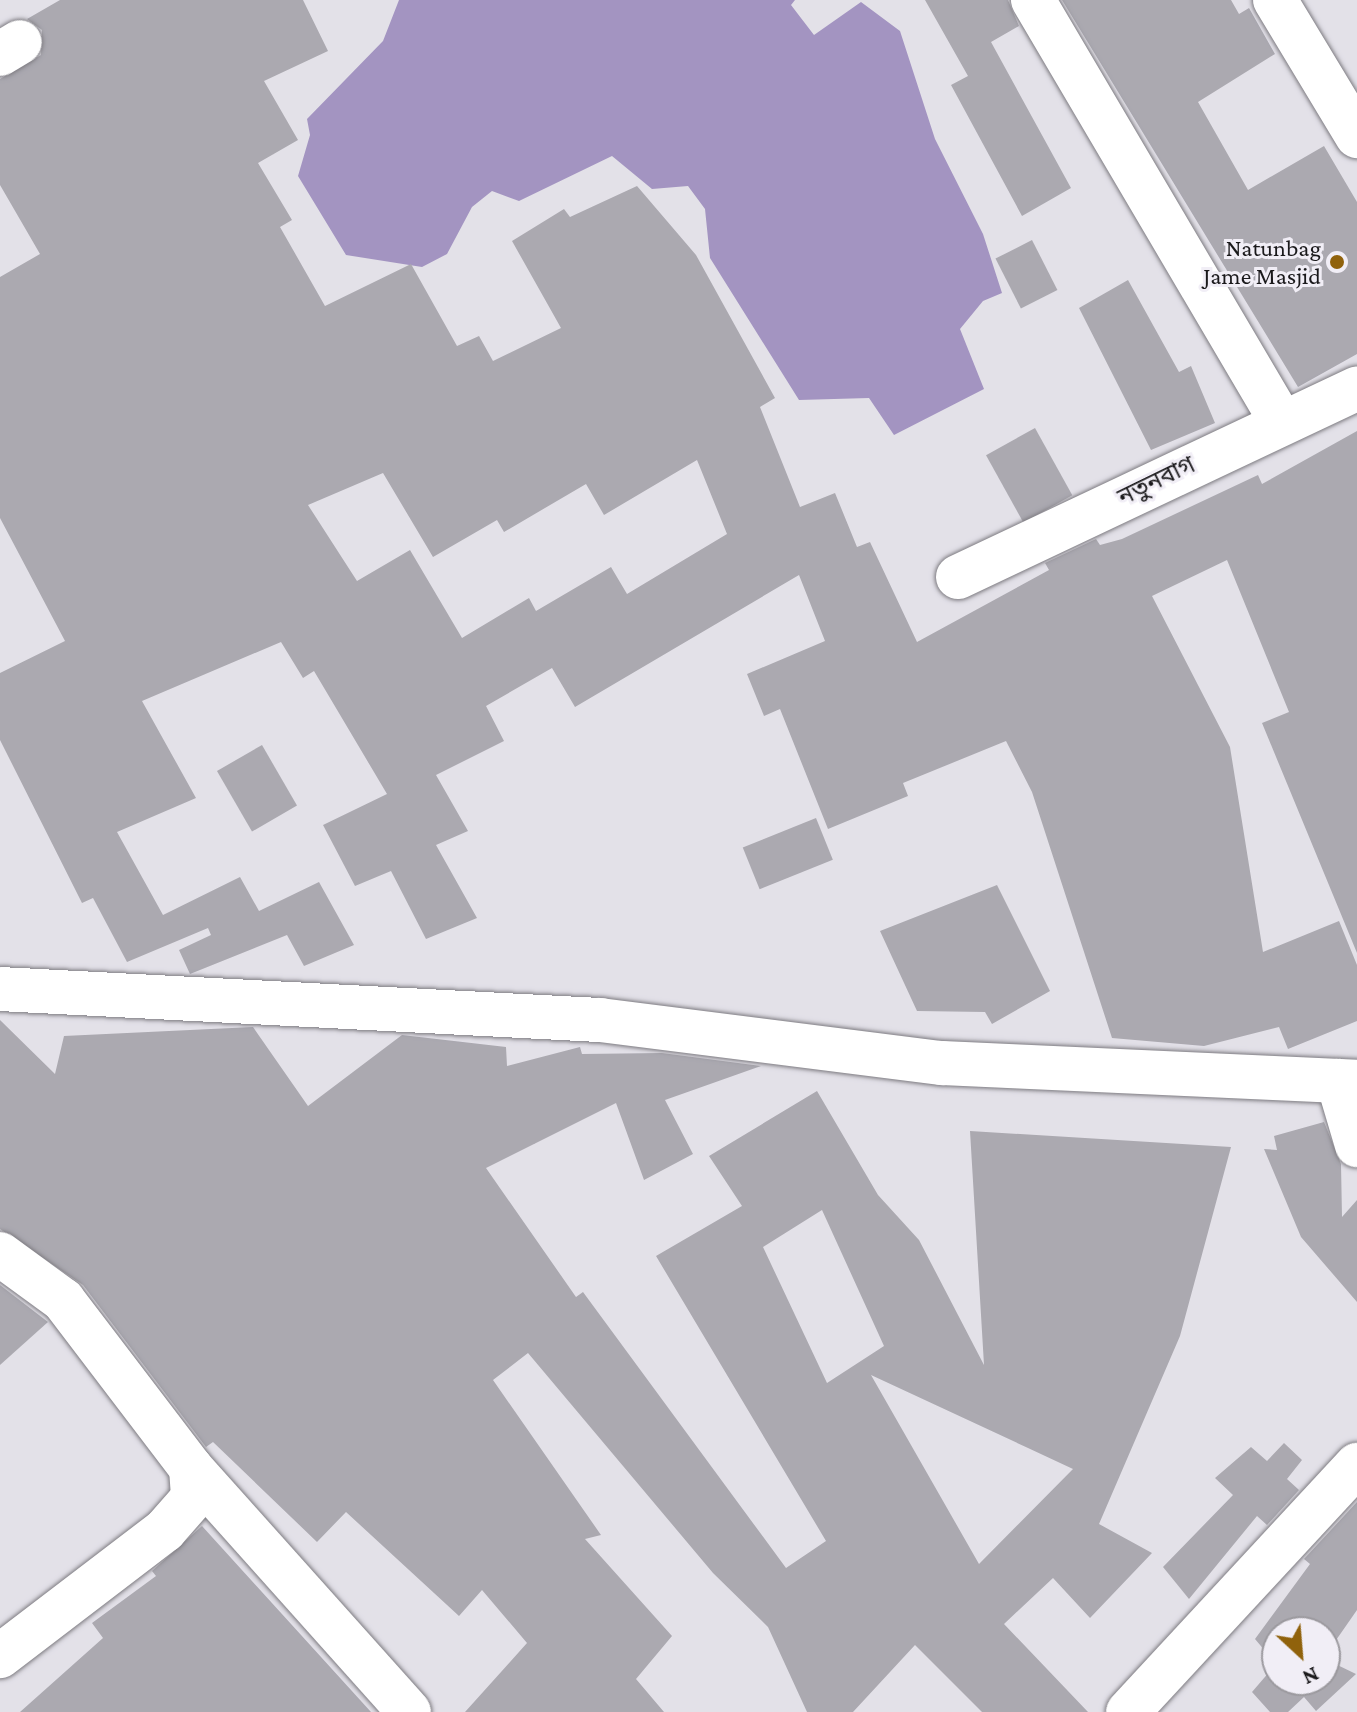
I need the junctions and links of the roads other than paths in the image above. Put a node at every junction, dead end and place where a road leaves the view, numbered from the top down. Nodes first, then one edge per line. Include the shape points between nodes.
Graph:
1 (1033, 0) edge
2 (1275, 0) edge
3 (1357, 136) edge
4 (1357, 388) edge
5 (1280, 419) junction
6 (958, 577) dead end
7 (0, 989) edge
8 (1348, 1082) edge
9 (1357, 1145) edge
10 (0, 1254) edge
11 (1357, 1465) edge
12 (191, 1468) junction
13 (0, 1656) edge
14 (409, 1712) edge
15 (1128, 1712) edge

1 - 5 street
2 - 3 street
4 - 5 street, নতুনবাগ
5 - 6 street, নতুনবাগ
7 - 8 street via 600,1020 942,1063
8 - 9 street
10 - 12 street via 63,1300
11 - 15 street
12 - 13 street via 193,1498 165,1530
12 - 14 street

